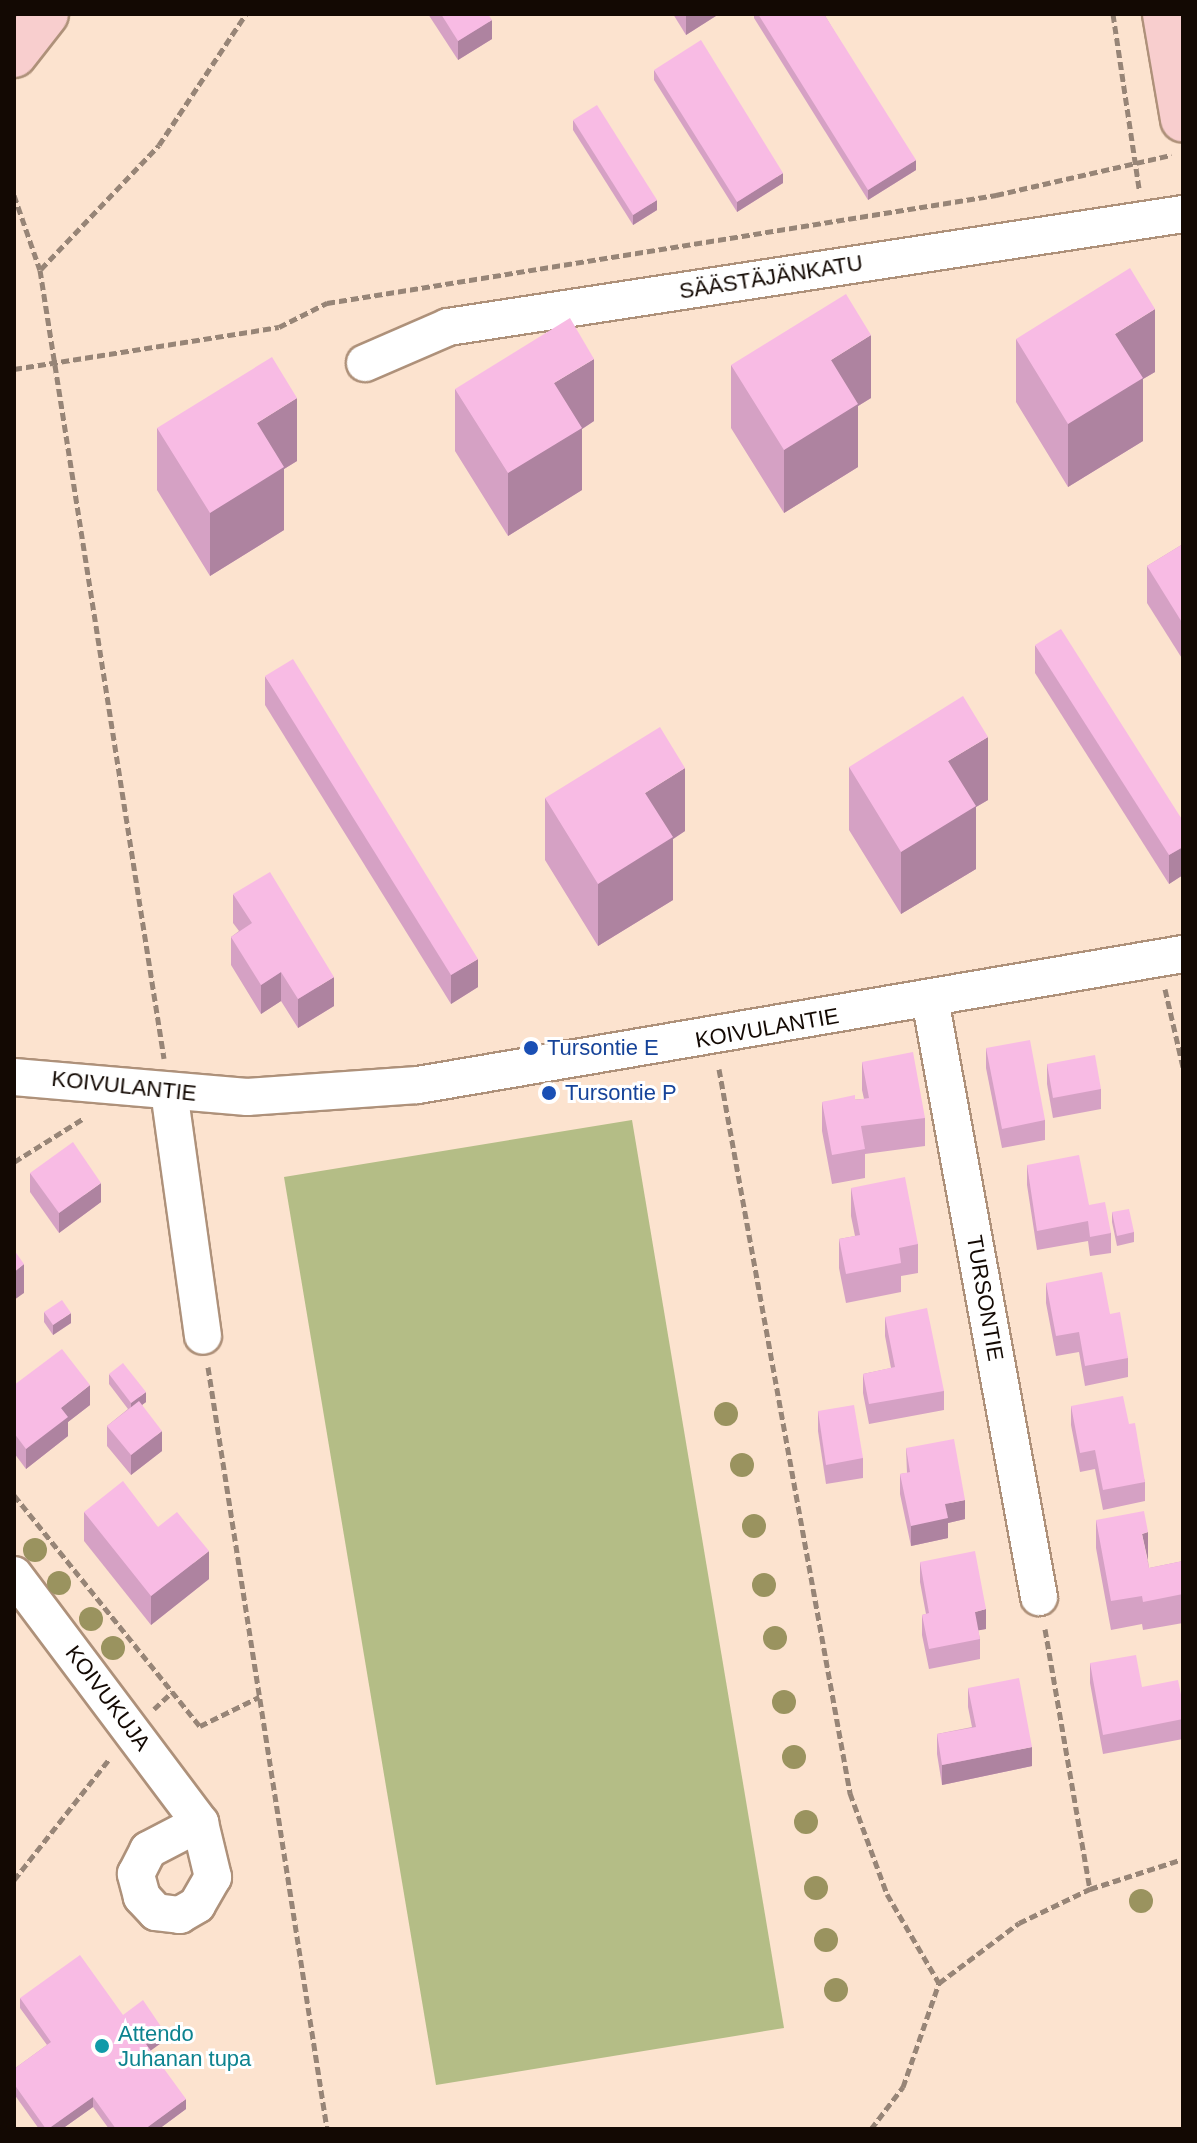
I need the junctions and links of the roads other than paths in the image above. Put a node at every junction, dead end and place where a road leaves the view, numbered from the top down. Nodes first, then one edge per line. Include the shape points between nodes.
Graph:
1 (46, 14) edge
2 (1165, 14) edge
3 (14, 55) edge
4 (1183, 119) edge
5 (1169, 216) edge
6 (365, 363) dead end
7 (1171, 957) edge
8 (930, 999) junction
9 (14, 1077) edge
10 (169, 1091) junction
11 (203, 1336) road end
12 (14, 1575) edge
13 (1039, 1597) road end
14 (200, 1823) dead end

1 - 3 main road
2 - 4 main road
5 - 6 street, SÄÄSTÄJÄNKATU via 448,327
7 - 8 street, KOIVULANTIE
8 - 10 street, KOIVULANTIE via 344,1093 247,1097
8 - 13 street, TURSONTIE
9 - 10 street, KOIVULANTIE
10 - 11 street
12 - 14 street, KOIVUKUJA

